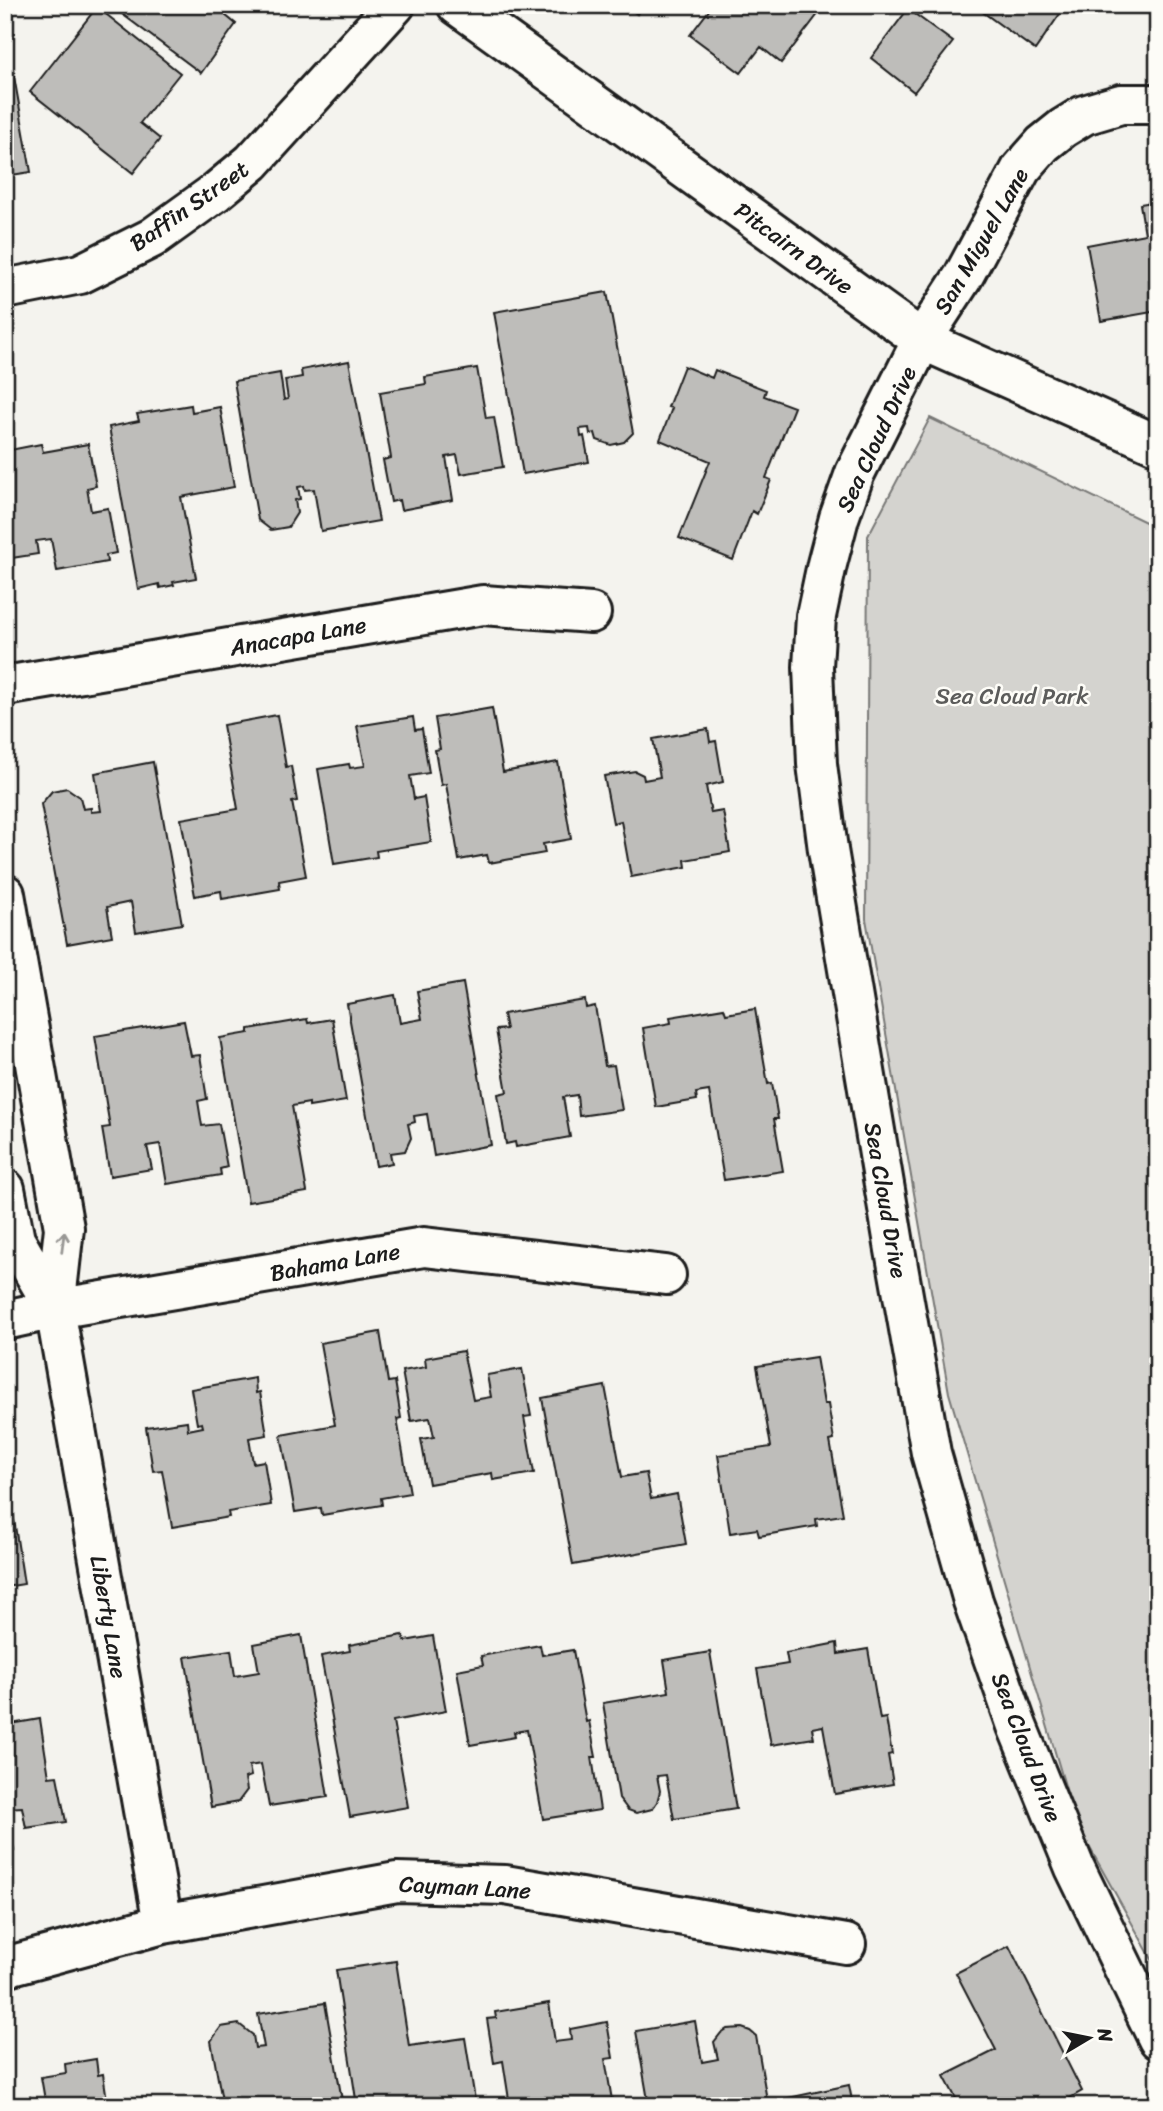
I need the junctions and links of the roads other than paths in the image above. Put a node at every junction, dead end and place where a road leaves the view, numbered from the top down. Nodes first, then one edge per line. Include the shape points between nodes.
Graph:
1 (395, 5) edge
2 (457, 5) edge
3 (1158, 104) edge
4 (5, 289) edge
5 (922, 340) junction
6 (1158, 445) edge
7 (591, 612) dead end
8 (5, 686) edge
9 (5, 894) edge
10 (5, 1188) edge
11 (666, 1275) dead end
12 (55, 1310) junction
13 (5, 1320) edge
14 (163, 1924) junction
15 (846, 1944) dead end
16 (5, 1967) edge
17 (1158, 2039) edge

1 - 4 street, Baffin Street via 252,162 216,192 152,237 80,274
2 - 5 street, Pitcairn Drive
3 - 5 street, San Miguel Lane via 1109,106 1084,115 1043,144 1021,169 963,278
5 - 6 street, Pitcairn Drive
5 - 17 street, Sea Cloud Drive via 855,473 839,518 816,616 814,716 828,850 931,1453 973,1601 1017,1726 1074,1868
7 - 8 street, Anacapa Lane via 483,605
12 -> 9 street, Liberty Lane via 64,1228
10 - 12 street, Liberty Lane via 15,1240
11 - 12 street, Bahama Lane via 424,1247
12 - 13 street, Bahama Lane
12 - 14 street, Liberty Lane
14 - 15 street, Cayman Lane via 397,1882 505,1885
14 - 16 street, Cayman Lane

